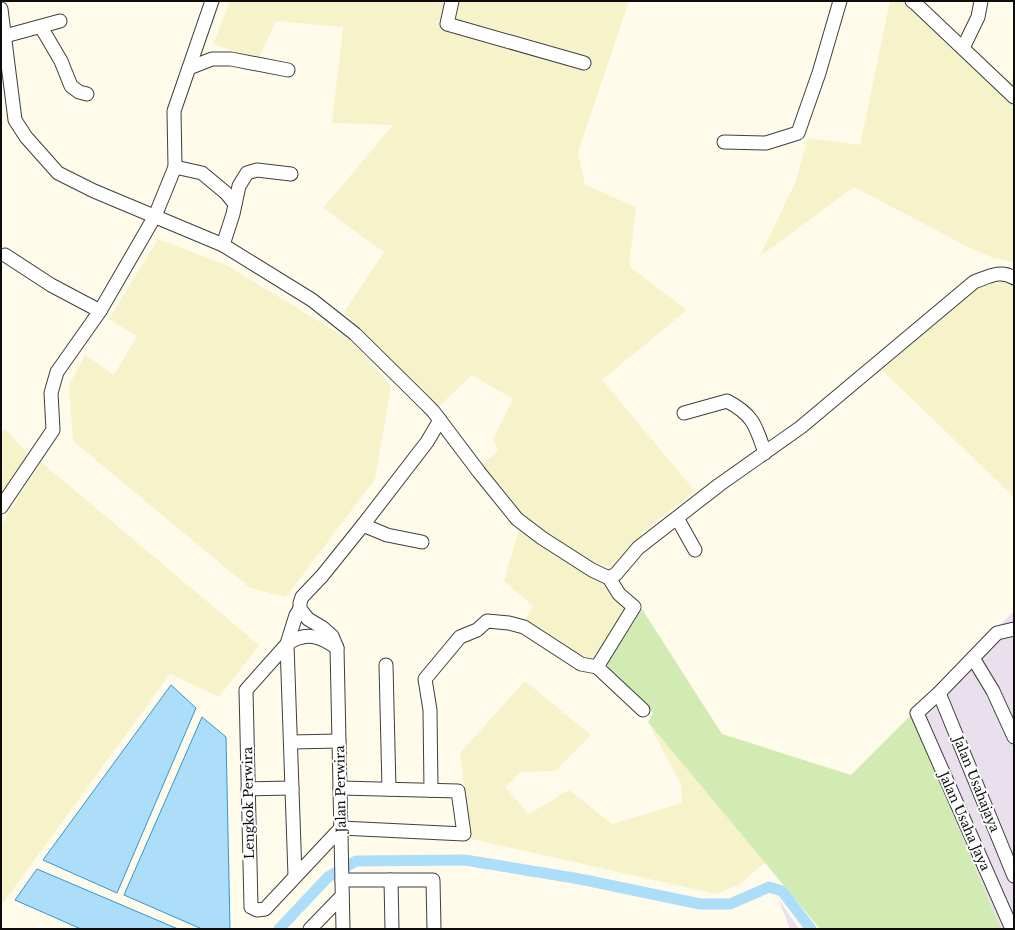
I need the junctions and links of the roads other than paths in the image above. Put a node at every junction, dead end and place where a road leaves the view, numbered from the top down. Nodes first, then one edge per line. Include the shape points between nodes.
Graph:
1 (212, 1) edge
2 (452, 1) edge
3 (840, 1) edge
4 (912, 1) edge
5 (981, 1) edge
6 (1, 9) edge
7 (60, 21) dead end
8 (41, 27) junction
9 (5, 36) junction
10 (963, 48) junction
11 (584, 63) dead end
12 (189, 68) junction
13 (288, 70) dead end
14 (87, 94) dead end
15 (1014, 97) edge
16 (724, 142) dead end
17 (175, 167) junction
18 (291, 174) dead end
19 (235, 204) junction
20 (155, 216) junction
21 (223, 245) junction
22 (5, 255) dead end
23 (1014, 278) edge
24 (100, 311) junction
25 (684, 413) dead end
26 (440, 420) junction
27 (765, 453) junction
28 (1, 508) edge
29 (677, 518) junction
30 (363, 525) junction
31 (422, 542) dead end
32 (695, 550) dead end
33 (609, 578) junction
34 (300, 609) junction
35 (1014, 629) edge
36 (288, 644) junction
37 (337, 648) junction
38 (973, 658) junction
39 (386, 665) dead end
40 (597, 667) junction
41 (939, 693) junction
42 (643, 710) dead end
43 (1014, 737) edge
44 (339, 741) junction
45 (290, 742) junction
46 (292, 788) junction
47 (340, 788) junction
48 (248, 789) junction
49 (389, 789) junction
50 (432, 790) junction
51 (341, 828) junction
52 (1009, 851) edge
53 (295, 876) junction
54 (1014, 876) edge
55 (342, 880) junction
56 (391, 880) junction
57 (342, 896) junction
58 (310, 929) edge
59 (343, 929) edge
60 (392, 929) edge
61 (434, 929) edge
62 (1012, 929) edge

1 - 12 street
2 - 11 street via 446,24
3 - 16 street via 819,74 798,133 766,143
4 - 10 street
5 - 10 street via 978,17
6 - 9 street
7 - 8 street
8 - 9 street
8 - 14 street via 61,61 71,86
9 - 20 street via 15,120 26,137 58,173
10 - 15 street
12 - 13 street via 212,59 231,58
12 - 17 street via 174,111
17 - 19 street via 202,173
17 - 20 street
18 - 19 street via 257,170 247,173 239,186
19 - 21 street
20 - 21 street
20 - 24 street
21 - 26 street via 312,300 355,334
22 - 24 street via 51,285
23 - 27 street via 1008,274 998,273 974,282 801,427
24 - 28 street via 57,372 51,393 53,430
25 - 27 street via 727,401 740,408 755,425
26 - 30 street via 427,442
26 - 33 street via 517,519 542,538
27 - 29 street
29 - 32 street
29 - 33 street via 638,548 616,574
30 - 31 street via 387,535
30 - 34 street via 302,597
33 - 40 street via 619,594 634,607
34 - 36 street
34 - 37 street via 308,619 332,636
35 - 38 street via 997,633
36 - 37 street, Lengkok Perwira via 303,636 315,637
36 - 45 street
36 - 48 street, Lengkok Perwira via 246,690
37 - 44 street, Jalan Perwira
38 - 41 street
38 - 43 street via 993,691
39 - 49 street
40 - 42 street
40 - 50 street via 581,664 524,627 509,623 487,621 477,630 460,637 425,679 430,710
41 - 52 street, Jalan Usahajaya
41 - 62 street, Jalan Usaha Jaya via 917,713
44 - 45 street
44 - 47 street, Jalan Perwira
45 - 46 street
46 - 48 street
46 - 53 street
47 - 49 street
47 - 51 street, Jalan Perwira
48 - 53 street, Lengkok Perwira via 250,907 256,910 265,909
49 - 50 street
50 - 51 street via 458,791 464,834
51 - 53 street, Lengkok Perwira
51 - 55 street, Jalan Perwira
52 - 54 street, Jalan Usahajaya
55 - 56 street
55 - 57 street, Jalan Perwira
56 - 60 street
56 - 61 street via 433,880
57 - 58 street
57 - 59 street, Jalan Perwira

